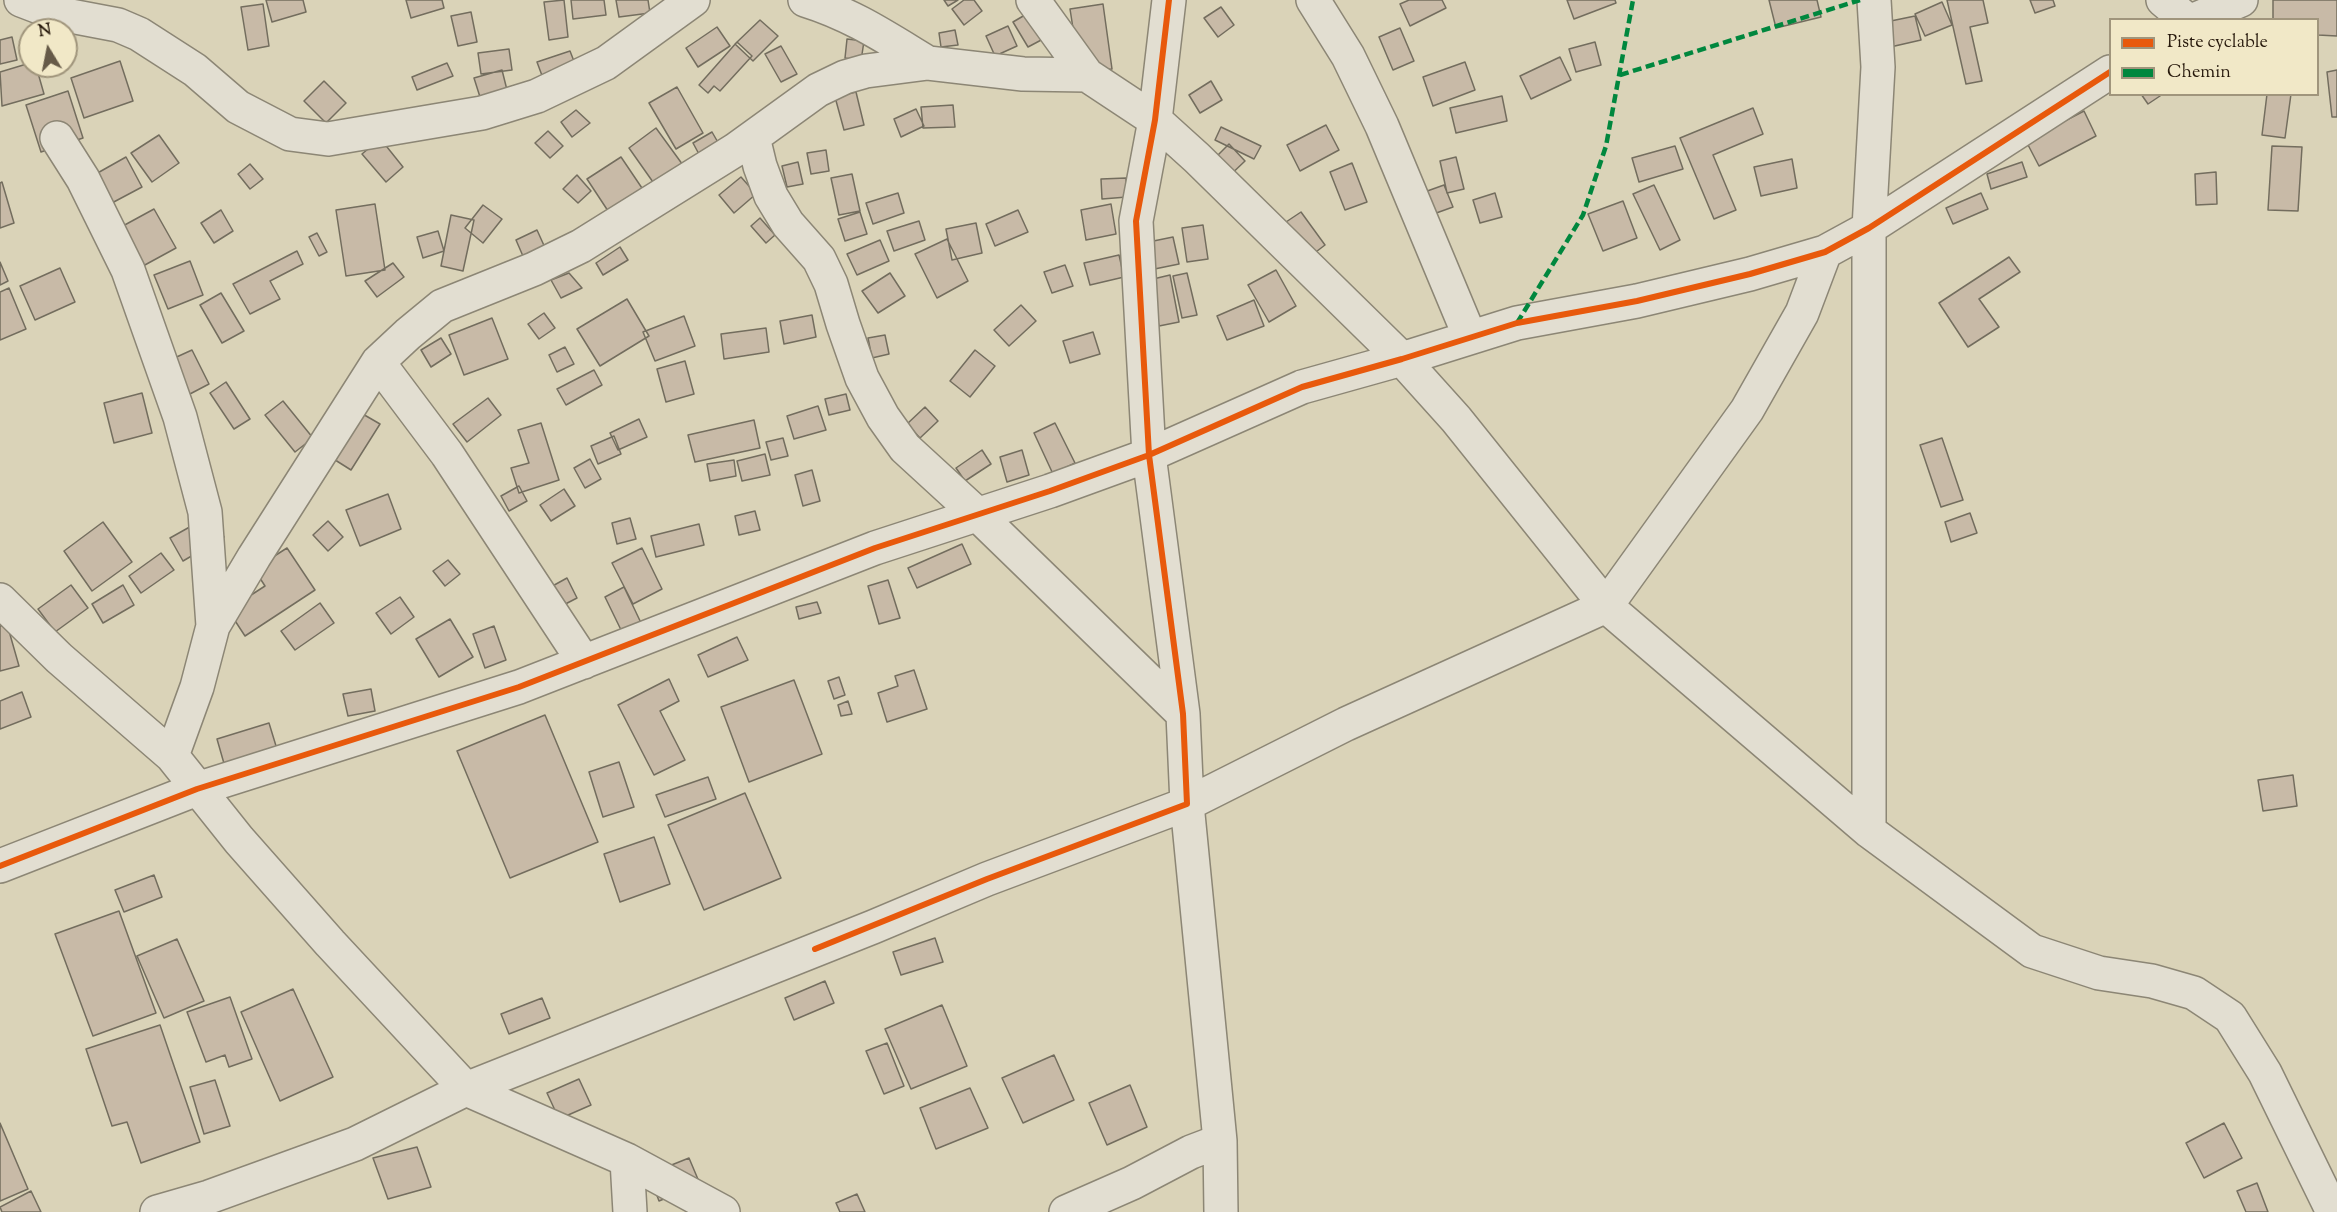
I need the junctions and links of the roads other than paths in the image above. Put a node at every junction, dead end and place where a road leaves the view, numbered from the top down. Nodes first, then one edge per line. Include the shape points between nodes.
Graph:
1 (21, 0) edge
2 (693, 0) edge
3 (805, 0) edge
4 (1033, 0) edge
5 (1169, 0) edge
6 (1312, 0) edge
7 (1874, 0) edge
8 (2163, 0) edge
9 (2241, 0) edge
10 (2185, 18) edge
11 (2199, 18) edge
12 (928, 63) junction
13 (2109, 73) edge
14 (1087, 75) junction
15 (1155, 120) junction
16 (753, 137) junction
17 (57, 138) dead end
18 (1869, 228) junction
19 (1825, 252) junction
20 (1470, 337) junction
21 (1402, 359) junction
22 (378, 362) junction
23 (1149, 455) junction
24 (977, 514) junction
25 (0, 600) edge
26 (1606, 606) junction
27 (213, 626) junction
28 (584, 662) junction
29 (1183, 714) junction
30 (171, 756) junction
31 (197, 789) junction
32 (1187, 804) junction
33 (1869, 831) junction
34 (0, 866) edge
35 (466, 1089) junction
36 (1220, 1141) junction
37 (627, 1160) junction
38 (157, 1212) edge
39 (630, 1212) edge
40 (723, 1212) edge
41 (1066, 1212) edge
42 (1221, 1212) edge
43 (2333, 1212) edge

1 - 2 street via 55,13 118,25 138,34 195,70 238,107 290,134 328,139 482,113 537,96 606,63
3 - 12 street via 836,9
4 - 14 street
5 - 15 street
6 - 20 street via 1348,56 1382,126
7 - 18 street via 1878,67
8 - 10 street
9 - 11 street
12 - 14 street via 1023,74
12 - 16 street via 845,76 818,90
13 - 18 street
14 - 15 street
15 - 21 street
15 - 23 street via 1136,221
16 - 22 street via 581,246 442,306
16 - 24 street via 771,196 788,224 819,259 831,284 862,378 883,417 905,448
17 - 27 street via 83,179 128,270 180,417 205,512
18 - 19 street
18 - 33 street
19 - 20 street via 1750,274 1637,301 1517,322
19 - 26 street via 1802,313 1747,410
20 - 21 street
21 - 23 street via 1302,387
21 - 26 street via 1456,419
22 - 27 street
22 - 28 street via 447,454
23 - 24 street
23 - 29 street
24 - 28 street via 875,548
24 - 29 street
25 - 30 street via 59,658
26 - 32 street via 1346,724
26 - 33 street
27 - 30 street via 197,687
28 - 31 street via 519,687
29 - 32 street
30 - 31 street
31 - 34 street
31 - 35 street via 330,943
32 - 35 street via 987,879
32 - 36 street
33 - 43 street via 2032,951 2099,973 2152,981 2194,993 2230,1017 2265,1073
35 - 37 street
35 - 38 street via 355,1144
36 - 41 street
36 - 42 street
37 - 39 street
37 - 40 street

